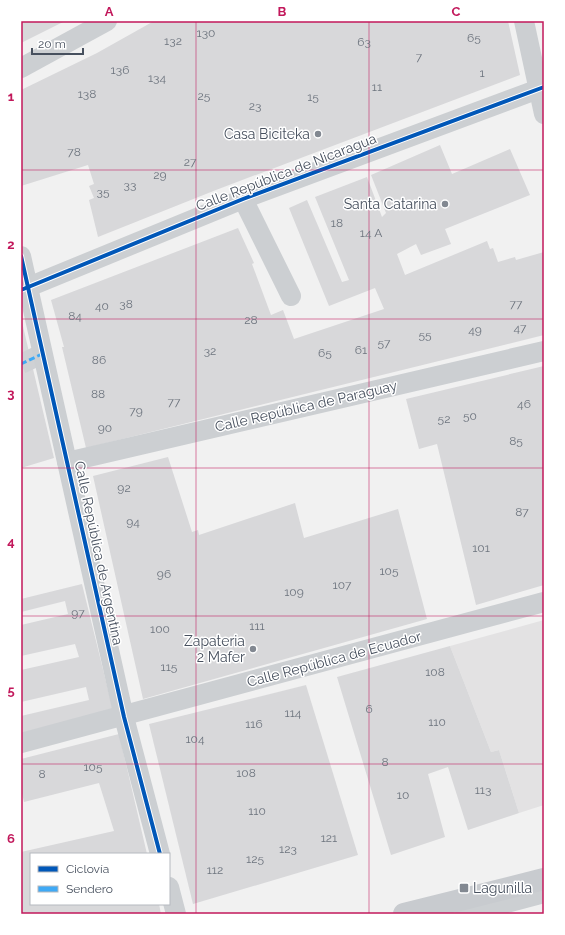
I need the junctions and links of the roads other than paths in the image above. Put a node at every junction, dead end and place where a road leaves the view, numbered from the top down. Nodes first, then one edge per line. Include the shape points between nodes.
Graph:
1 (107, 21) edge
2 (524, 21) edge
3 (21, 68) edge
4 (541, 89) edge
5 (544, 114) edge
6 (243, 199) junction
7 (21, 256) edge
8 (25, 289) edge
9 (291, 296) dead end
10 (544, 350) edge
11 (68, 462) junction
12 (544, 602) edge
13 (124, 717) junction
14 (21, 743) edge
15 (160, 853) edge
16 (544, 879) edge
17 (170, 891) edge
18 (544, 893) edge
19 (176, 914) edge
20 (404, 914) edge
21 (465, 914) edge

1 - 3 street
2 - 4 street
4 - 5 street
4 - 6 street, Calle República de Nicaragua
6 - 8 street, Calle República de Nicaragua
6 - 9 street
7 - 8 street, Calle República de Argentina
8 - 11 street, Calle República de Argentina
10 - 11 street, Calle República de Paraguay
11 - 13 street, Calle República de Argentina
12 - 13 street, Calle República de Ecuador
13 - 14 street, Calle República de Ecuador
13 - 15 street, Calle República de Argentina
16 - 20 main road
17 - 19 street
18 - 21 street

